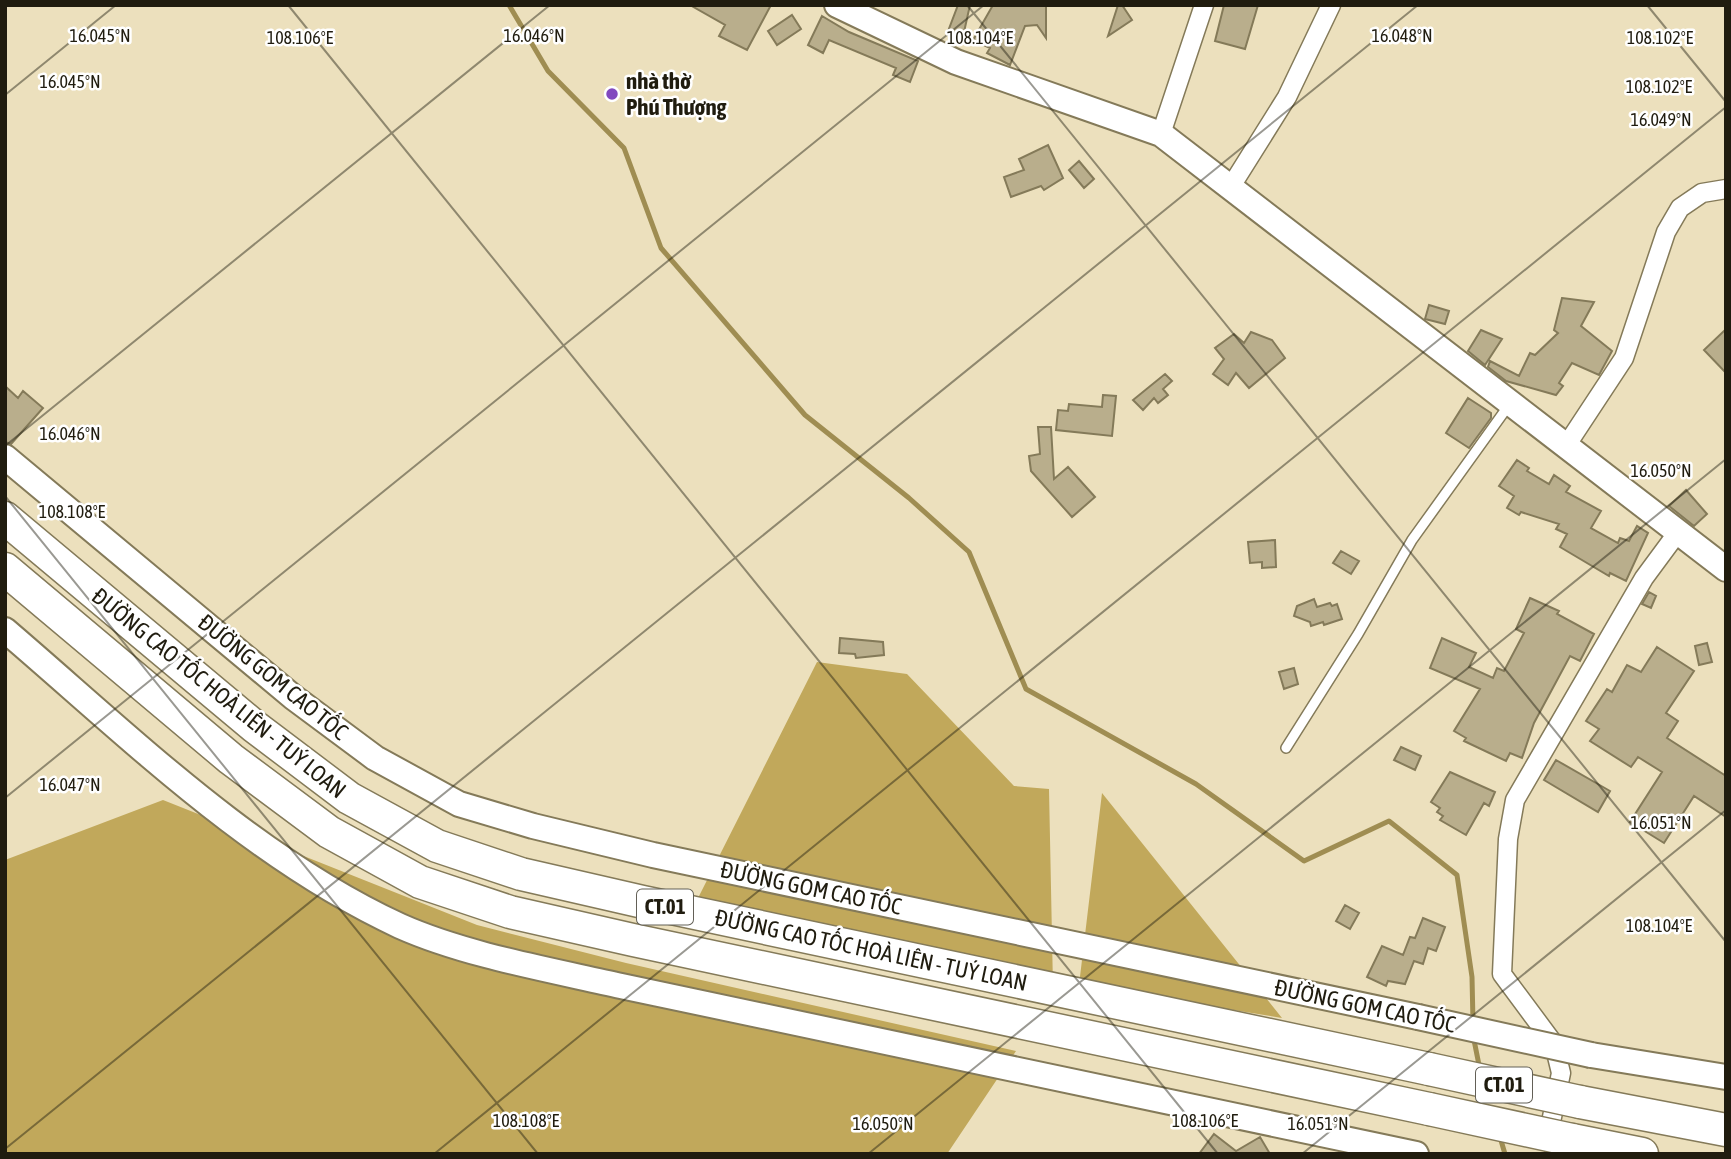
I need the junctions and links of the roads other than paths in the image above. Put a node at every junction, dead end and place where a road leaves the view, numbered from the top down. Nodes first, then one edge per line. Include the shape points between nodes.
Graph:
1 (837, 5) edge
2 (1204, 5) edge
3 (1331, 5) edge
4 (1161, 134) junction
5 (1230, 188) junction
6 (1726, 189) edge
7 (1510, 403) junction
8 (1566, 446) junction
9 (5, 457) edge
10 (5, 518) edge
11 (1678, 532) junction
12 (5, 569) edge
13 (1726, 569) edge
14 (5, 630) edge
15 (1286, 748) dead end
16 (1726, 1077) edge
17 (1726, 1130) edge
18 (1563, 1147) edge
19 (1416, 1154) edge
20 (1642, 1154) edge

1 - 4 main road via 956,62
2 - 4 street
3 - 5 street via 1287,97
4 - 5 main road
5 - 7 main road
6 - 8 street via 1702,193 1680,208 1666,232 1624,358
7 - 8 main road
7 - 15 lane via 1412,540
8 - 11 main road
9 - 16 main road, ĐƯỜNG GOM CAO TỐC, bridge via 293,697 375,758 459,804 653,855 1591,1055
10 - 17 highway, ĐƯỜNG CAO TỐC HOÀ LIÊN - TUÝ LOAN / CT.01, bridge via 255,727 349,797 436,846 521,874 643,902
11 - 13 main road
11 - 18 street via 1644,578 1515,800 1508,839 1502,974 1554,1044 1561,1073 1550,1127
12 - 18 highway, ĐƯỜNG CAO TỐC HOÀ LIÊN - TUÝ LOAN / CT.01, bridge via 242,767 329,832 420,882 510,912 1429,1109
14 - 19 main road via 191,789 302,871 401,926 497,958 621,986
18 - 20 highway, CT.01

